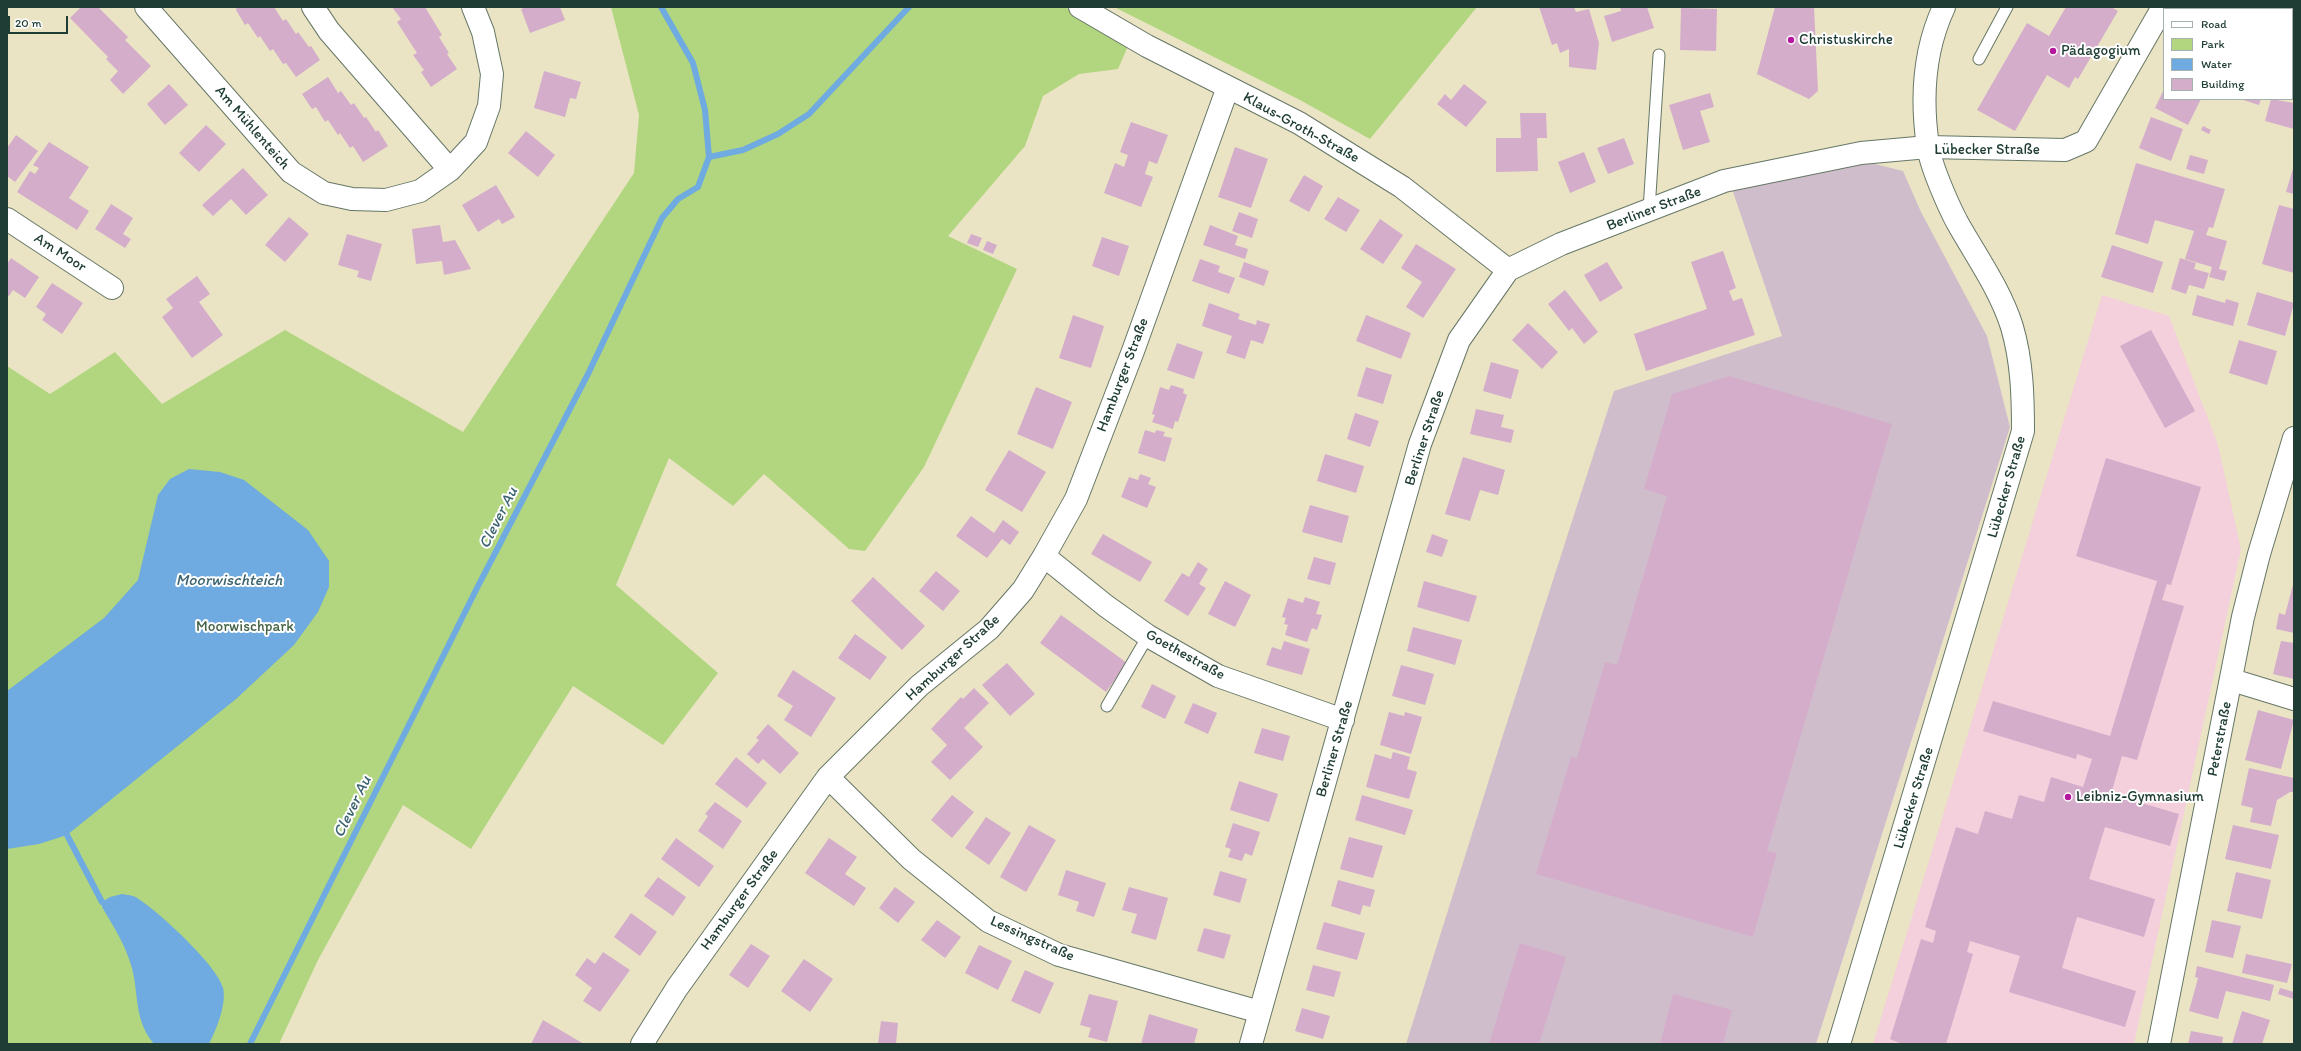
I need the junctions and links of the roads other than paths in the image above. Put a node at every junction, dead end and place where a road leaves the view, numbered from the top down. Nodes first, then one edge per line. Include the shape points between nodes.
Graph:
1 (146, 7) edge
2 (313, 7) edge
3 (473, 7) edge
4 (1080, 7) edge
5 (1944, 7) edge
6 (2007, 7) edge
7 (2163, 7) edge
8 (1659, 55) dead end
9 (1979, 59) dead end
10 (1228, 87) junction
11 (1928, 147) junction
12 (450, 170) junction
13 (1649, 210) junction
14 (7, 219) edge
15 (1508, 270) junction
16 (112, 288) dead end
17 (2294, 438) edge
18 (1044, 556) junction
19 (1148, 636) junction
20 (2232, 680) junction
21 (2294, 699) edge
22 (1107, 706) dead end
23 (1343, 720) junction
24 (828, 777) junction
25 (1260, 1012) junction
26 (642, 1044) edge
27 (1251, 1044) edge
28 (1839, 1044) edge
29 (2160, 1044) edge

1 - 12 street, Am Mühlenteich via 291,172 324,193 352,199 386,200 420,191
2 - 12 street via 328,31
3 - 12 street, Am Mühlenteich via 483,32 492,74 489,106 476,142
4 - 10 street, Klaus-Groth-Straße via 1147,46
5 - 11 street via 1926,59
6 - 9 lane
7 - 11 street, Lübecker Straße via 2086,141 2065,150
8 - 13 lane
10 - 15 street, Klaus-Groth-Straße via 1299,124 1402,187
10 - 18 street, Hamburger Straße via 1133,351 1076,499
11 - 13 street, Berliner Straße via 1860,153 1724,181
11 - 28 street, Lübecker Straße via 1948,205 1999,297 2012,327 2022,375 2023,431
13 - 15 street, Berliner Straße via 1561,244
14 - 16 street, Am Moor
15 - 23 street, Berliner Straße via 1459,340 1423,436
17 - 20 street, Peterstraße via 2258,554
18 - 19 street, Goethestraße
18 - 24 street, Hamburger Straße via 1023,590 989,629 919,686
19 - 22 lane
19 - 23 street, Goethestraße via 1218,676
20 - 21 street
20 - 29 street, Peterstraße
23 - 25 street, Berliner Straße
24 - 25 street, Lessingstraße via 911,859 988,921 1059,955
24 - 26 street, Hamburger Straße via 677,988
25 - 27 street, Berliner Straße

